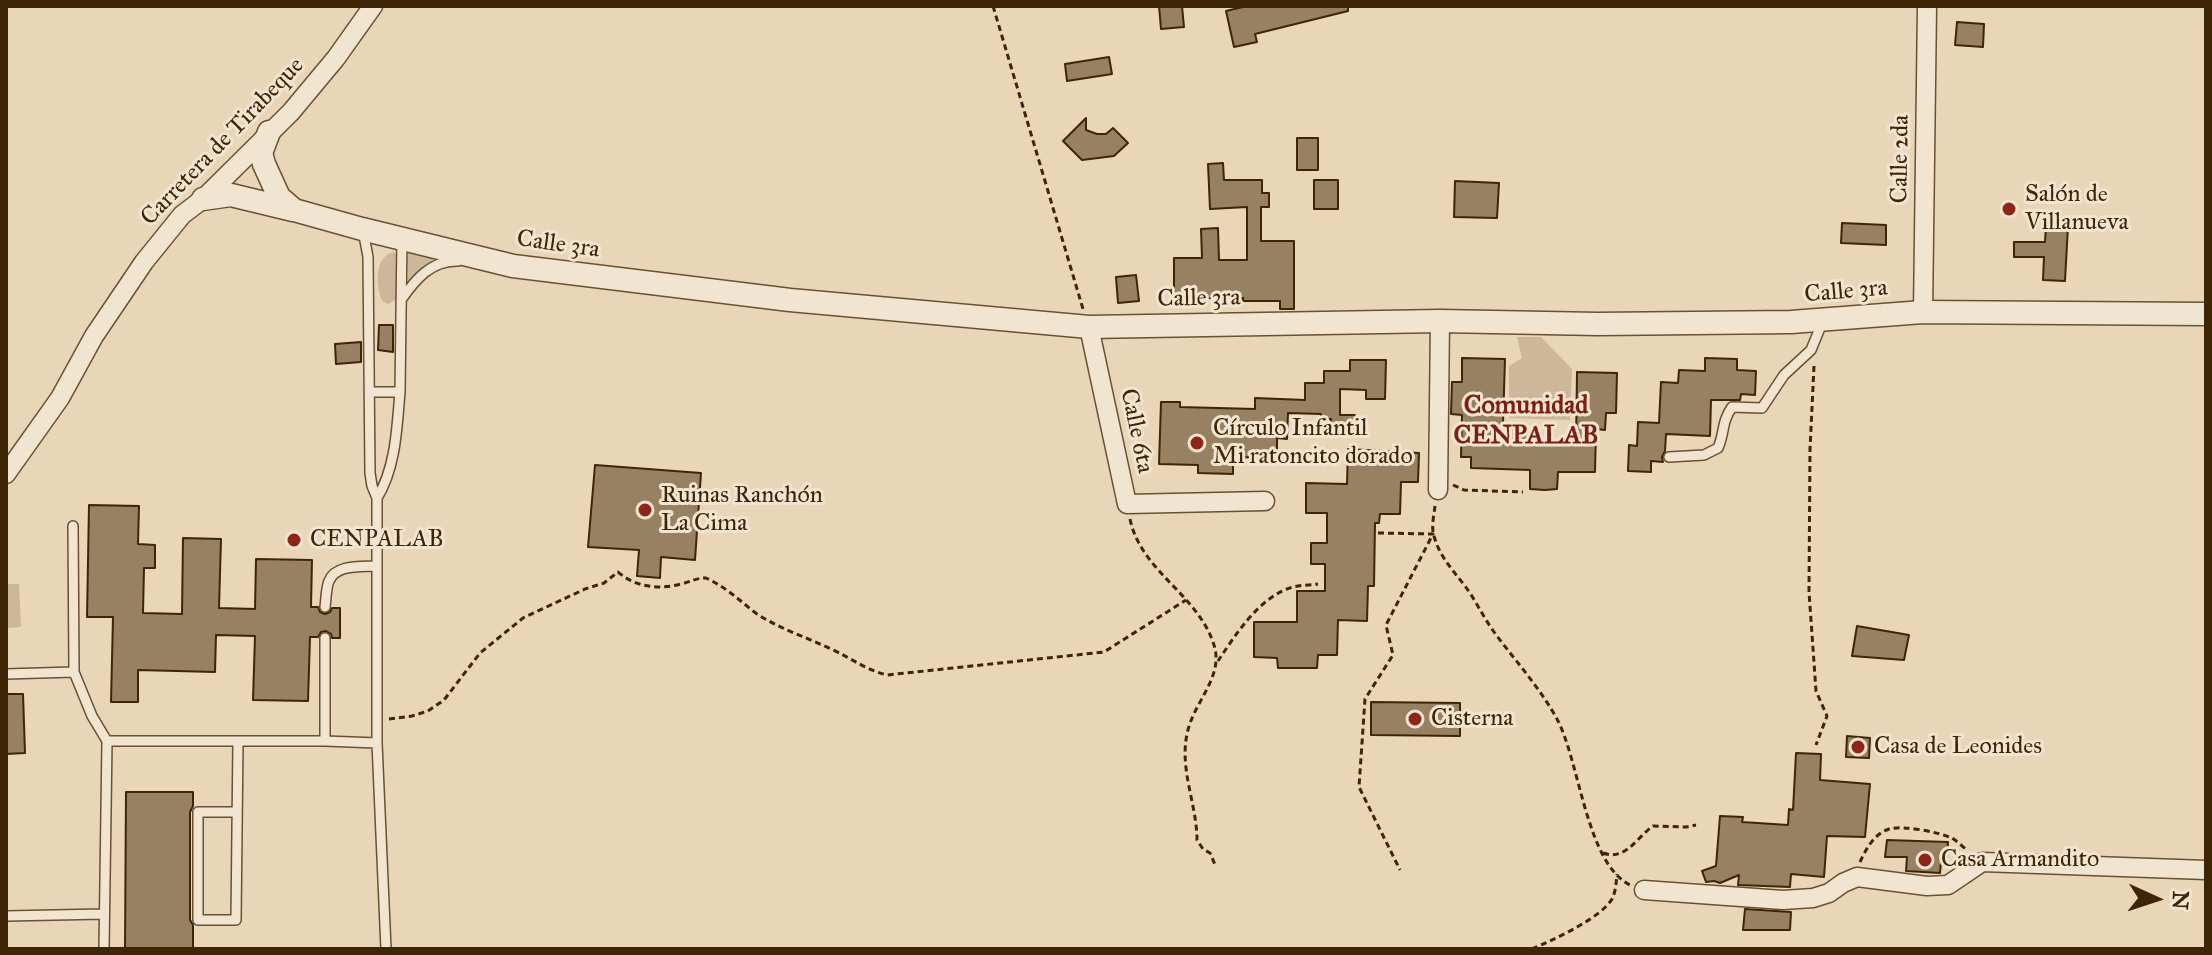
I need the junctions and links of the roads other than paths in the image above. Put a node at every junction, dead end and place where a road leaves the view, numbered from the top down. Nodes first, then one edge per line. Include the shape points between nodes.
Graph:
1 (373, 6) edge
2 (1927, 6) edge
3 (269, 132) junction
4 (203, 199) junction
5 (294, 210) junction
6 (362, 229) junction
7 (402, 238) junction
8 (513, 266) junction
9 (401, 300) junction
10 (1923, 312) junction
11 (2206, 314) edge
12 (1440, 321) junction
13 (1089, 327) junction
14 (1819, 330) junction
15 (370, 392) junction
16 (400, 392) junction
17 (1669, 457) dead end
18 (6, 474) edge
19 (1438, 482) road end
20 (377, 498) junction
21 (1265, 501) dead end
22 (73, 526) dead end
23 (376, 566) junction
24 (325, 607) dead end
25 (325, 638) dead end
26 (74, 672) junction
27 (6, 674) edge
28 (107, 741) junction
29 (238, 741) junction
30 (325, 741) junction
31 (377, 743) junction
32 (237, 812) junction
33 (2206, 870) edge
34 (1644, 890) road end
35 (103, 914) junction
36 (6, 916) edge
37 (104, 949) edge
38 (386, 949) edge

1 - 3 street, Carretera de Tirabeque via 327,69
2 - 10 street, Calle 2da
3 - 4 street, Carretera de Tirabeque
3 - 5 street via 261,153 264,164 279,197
4 - 5 street, Calle 3ra via 231,195
4 - 18 street, Carretera de Tirabeque via 182,215 144,262
5 - 6 street, Calle 3ra
6 - 7 street, Calle 3ra
6 - 15 lane via 368,257
7 - 8 street, Calle 3ra
7 - 9 lane
8 - 9 lane via 441,262 422,274
8 - 13 street, Calle 3ra via 790,300
9 - 16 lane
10 - 11 street, Calle 3ra
10 - 14 street, Calle 3ra
12 - 13 street, Calle 3ra
12 - 14 street, Calle 3ra via 1791,322
12 - 19 street
13 - 21 street, Calle 6ta via 1127,504
14 - 17 lane via 1811,350 1784,375 1762,408 1732,407 1718,448 1704,455
15 - 16 lane
15 - 20 lane via 370,473
16 - 20 lane via 389,473
20 - 23 lane
22 - 26 lane
23 - 24 lane via 335,573 328,581
23 - 31 lane
25 - 30 lane
26 - 27 lane
26 - 28 lane
28 - 29 lane
28 - 35 lane
29 - 30 lane
29 - 32 lane
30 - 31 lane
31 - 38 lane
32 - 32 lane via 236,920 198,920 198,812
33 - 34 street via 1982,862 1948,885 1857,877 1813,898
35 - 36 lane
35 - 37 lane

